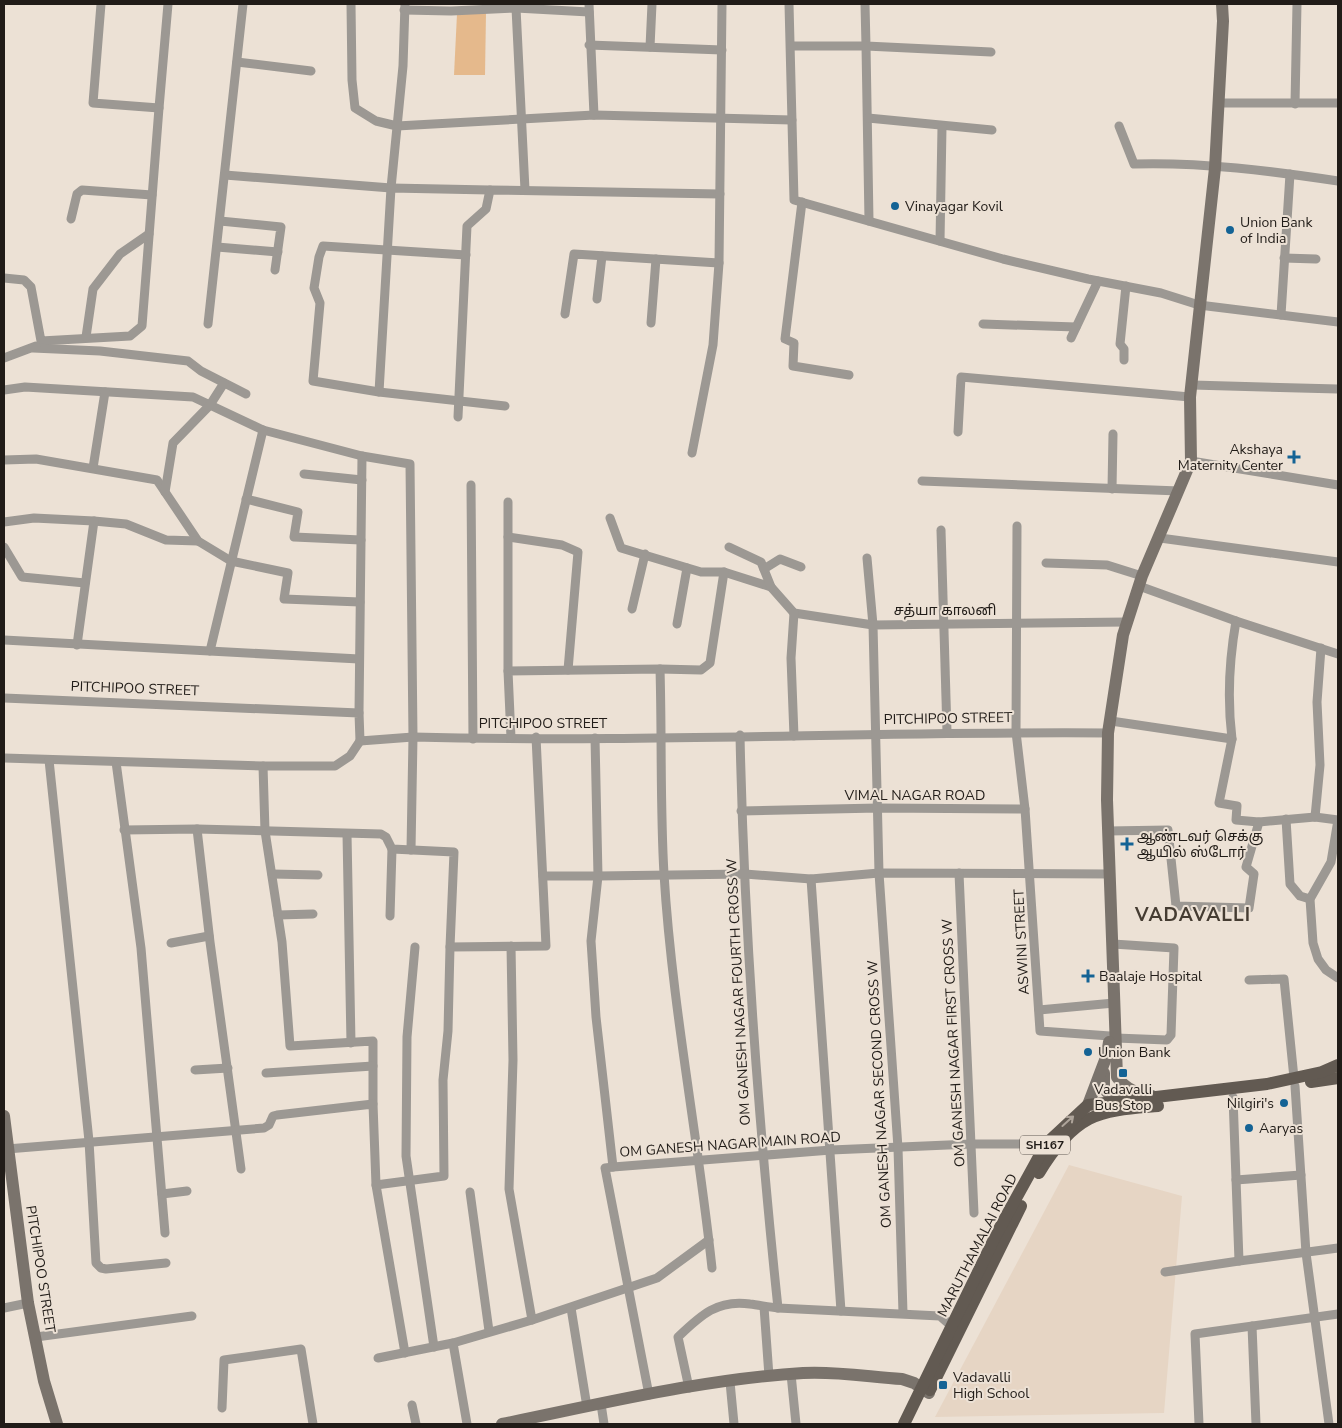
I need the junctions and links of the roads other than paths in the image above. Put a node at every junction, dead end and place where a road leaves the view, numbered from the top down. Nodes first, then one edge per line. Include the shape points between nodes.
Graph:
1 (101, 4) edge
2 (168, 4) edge
3 (243, 4) edge
4 (352, 4) edge
5 (652, 4) edge
6 (722, 4) edge
7 (789, 4) edge
8 (865, 4) edge
9 (1222, 4) edge
10 (1297, 4) edge
11 (404, 7) edge
12 (516, 8) junction
13 (589, 8) edge
14 (589, 45) junction
15 (791, 46) junction
16 (866, 46) junction
17 (650, 47) junction
18 (722, 50) junction
19 (991, 52) dead end
20 (237, 62) junction
21 (311, 71) dead end
22 (1220, 102) junction
23 (1338, 103) edge
24 (1295, 104) junction
25 (159, 108) junction
26 (594, 115) junction
27 (721, 118) junction
28 (868, 118) junction
29 (521, 119) junction
30 (792, 120) junction
31 (397, 126) junction
32 (1119, 126) dead end
33 (942, 127) junction
34 (992, 130) dead end
35 (1215, 168) junction
36 (1290, 174) junction
37 (225, 175) junction
38 (1338, 181) edge
39 (391, 188) junction
40 (490, 190) junction
41 (525, 190) junction
42 (720, 194) junction
43 (152, 195) junction
44 (802, 202) junction
45 (71, 219) dead end
46 (220, 221) junction
47 (869, 221) junction
48 (149, 234) junction
49 (940, 241) junction
50 (217, 248) junction
51 (387, 250) junction
52 (278, 252) junction
53 (466, 255) junction
54 (602, 256) junction
55 (1284, 258) junction
56 (656, 259) junction
57 (1316, 259) dead end
58 (719, 263) junction
59 (275, 270) dead end
60 (4, 278) edge
61 (1098, 281) junction
62 (1126, 286) junction
63 (597, 299) dead end
64 (1199, 305) junction
65 (565, 314) dead end
66 (1280, 315) junction
67 (1338, 322) edge
68 (651, 323) dead end
69 (208, 324) dead end
70 (983, 324) dead end
71 (1076, 327) junction
72 (86, 337) junction
73 (1071, 338) dead end
74 (41, 341) junction
75 (33, 348) junction
76 (4, 358) edge
77 (1124, 360) dead end
78 (850, 375) dead end
79 (224, 383) junction
80 (1338, 389) edge
81 (4, 390) edge
82 (105, 392) junction
83 (379, 392) junction
84 (1191, 392) junction
85 (246, 394) dead end
86 (459, 401) junction
87 (210, 405) junction
88 (505, 406) dead end
89 (458, 417) dead end
90 (263, 430) junction
91 (958, 432) dead end
92 (1113, 434) dead end
93 (692, 453) dead end
94 (362, 456) junction
95 (4, 460) edge
96 (1191, 461) junction
97 (93, 468) junction
98 (304, 474) dead end
99 (362, 480) junction
100 (922, 481) dead end
101 (470, 485) dead end
102 (1338, 485) edge
103 (1112, 489) junction
104 (1179, 491) junction
105 (165, 492) junction
106 (246, 499) junction
107 (508, 502) dead end
108 (610, 518) dead end
109 (94, 521) junction
110 (4, 522) edge
111 (1017, 526) dead end
112 (941, 530) dead end
113 (508, 537) junction
114 (1160, 538) junction
115 (361, 540) junction
116 (198, 541) junction
117 (4, 547) edge
118 (729, 547) dead end
119 (645, 554) junction
120 (867, 558) dead end
121 (231, 561) junction
122 (1338, 562) edge
123 (1046, 563) dead end
124 (801, 567) dead end
125 (688, 568) junction
126 (764, 569) junction
127 (724, 572) junction
128 (1140, 581) junction
129 (85, 583) junction
130 (772, 587) junction
131 (360, 602) junction
132 (632, 609) dead end
133 (794, 613) junction
134 (1236, 621) junction
135 (1128, 622) junction
136 (677, 624) dead end
137 (944, 624) junction
138 (1016, 624) junction
139 (873, 625) junction
140 (4, 640) edge
141 (77, 645) junction
142 (1320, 648) junction
143 (210, 651) junction
144 (1338, 654) edge
145 (359, 659) junction
146 (568, 670) junction
147 (660, 670) junction
148 (508, 671) junction
149 (4, 698) edge
150 (359, 713) junction
151 (1110, 727) junction
152 (947, 732) junction
153 (1016, 732) junction
154 (874, 734) junction
155 (740, 735) junction
156 (794, 736) junction
157 (413, 737) junction
158 (536, 737) junction
159 (662, 737) junction
160 (511, 738) junction
161 (595, 738) junction
162 (473, 739) junction
163 (1232, 739) junction
164 (360, 741) junction
165 (4, 758) edge
166 (49, 760) junction
167 (116, 762) junction
168 (263, 766) junction
169 (878, 808) junction
170 (1025, 809) junction
171 (741, 811) junction
172 (1315, 816) junction
173 (1286, 819) junction
174 (1258, 822) junction
175 (197, 829) junction
176 (124, 830) junction
177 (266, 831) junction
178 (1108, 831) junction
179 (347, 834) junction
180 (392, 849) junction
181 (411, 850) junction
182 (959, 872) junction
183 (879, 873) junction
184 (1031, 873) junction
185 (272, 874) junction
186 (664, 874) junction
187 (745, 874) junction
188 (1110, 874) junction
189 (318, 875) dead end
190 (543, 876) junction
191 (598, 876) junction
192 (811, 879) junction
193 (1310, 899) junction
194 (278, 914) junction
195 (313, 914) dead end
196 (390, 916) dead end
197 (209, 936) junction
198 (171, 943) dead end
199 (1113, 944) junction
200 (511, 946) junction
201 (415, 947) dead end
202 (450, 947) junction
203 (1338, 978) edge
204 (1249, 980) dead end
205 (1114, 1007) junction
206 (1039, 1010) junction
207 (1113, 1037) junction
208 (351, 1043) junction
209 (1107, 1055) junction
210 (1338, 1065) edge
211 (373, 1066) junction
212 (228, 1068) junction
213 (195, 1070) dead end
214 (266, 1073) dead end
215 (1117, 1077) junction
216 (1338, 1078) edge
217 (1294, 1082) junction
218 (1157, 1097) junction
219 (1233, 1097) junction
220 (1114, 1100) junction
221 (373, 1104) junction
222 (1088, 1105) junction
223 (1140, 1108) junction
224 (4, 1116) edge
225 (1096, 1116) junction
226 (237, 1130) junction
227 (157, 1135) junction
228 (89, 1141) junction
229 (971, 1144) junction
230 (1046, 1144) junction
231 (898, 1148) junction
232 (7, 1149) junction
233 (831, 1150) junction
234 (762, 1156) junction
235 (701, 1161) junction
236 (613, 1167) junction
237 (241, 1169) dead end
238 (1301, 1175) junction
239 (410, 1179) junction
240 (1236, 1180) junction
241 (376, 1185) junction
242 (187, 1191) dead end
243 (470, 1192) dead end
244 (162, 1194) junction
245 (974, 1213) dead end
246 (165, 1233) dead end
247 (710, 1240) junction
248 (1338, 1248) edge
249 (1306, 1253) junction
250 (1239, 1261) junction
251 (166, 1264) dead end
252 (712, 1268) dead end
253 (1165, 1272) dead end
254 (629, 1288) junction
255 (28, 1303) junction
256 (764, 1307) junction
257 (4, 1308) edge
258 (571, 1308) junction
259 (778, 1308) junction
260 (841, 1311) junction
261 (903, 1313) junction
262 (1338, 1314) edge
263 (192, 1316) dead end
264 (1315, 1317) junction
265 (532, 1320) junction
266 (1252, 1326) junction
267 (956, 1330) junction
268 (489, 1331) junction
269 (36, 1337) junction
270 (453, 1343) junction
271 (434, 1347) junction
272 (405, 1353) junction
273 (378, 1358) dead end
274 (791, 1374) junction
275 (769, 1376) junction
276 (730, 1382) junction
277 (689, 1388) junction
278 (925, 1391) junction
279 (649, 1394) junction
280 (412, 1404) dead end
281 (601, 1404) junction
282 (587, 1407) junction
283 (222, 1408) dead end
284 (56, 1424) edge
285 (313, 1424) edge
286 (416, 1424) edge
287 (467, 1424) edge
288 (502, 1424) edge
289 (604, 1424) edge
290 (734, 1424) edge
291 (796, 1424) edge
292 (904, 1424) edge
293 (913, 1424) edge
294 (1199, 1424) edge
295 (1256, 1424) edge
296 (1329, 1424) edge

1 - 25 street via 93,103
2 - 25 street
3 - 20 street
4 - 31 street via 355,108 376,121
5 - 17 street
6 - 18 street
7 - 15 street
8 - 16 street
9 - 22 main road
10 - 24 street
11 - 12 street
11 - 31 street
12 - 13 street
12 - 29 street
13 - 14 street
14 - 17 street
14 - 26 street
15 - 16 street
15 - 30 street
16 - 19 street
16 - 28 street
17 - 18 street
18 - 27 street
20 - 21 street
20 - 37 street
22 - 24 street
22 - 35 main road
23 - 24 street
25 - 43 street
26 - 27 street
26 - 29 street
27 - 30 street
27 - 42 street
28 - 33 street
28 - 47 street
29 - 31 street
29 - 41 street
30 - 44 street via 794,200
31 - 39 street
32 - 35 street via 1134,164
33 - 34 street
33 - 49 street
35 - 36 street
35 - 64 main road
36 - 38 street
36 - 55 street
37 - 39 street
37 - 46 street
39 - 40 street
39 - 51 street
40 - 41 street
40 - 53 street via 486,209 468,226
41 - 42 street
42 - 58 street
43 - 45 street via 82,190 77,194
43 - 48 street
44 - 47 street
44 - 78 street via 785,339 794,343 793,366
46 - 50 street
46 - 52 street via 281,227
47 - 49 street
48 - 72 street via 120,254 93,289
48 - 72 street via 142,326 130,336
49 - 61 street
50 - 52 street
50 - 69 street
51 - 53 street
51 - 83 street
51 - 83 street via 323,246 318,257 314,288 320,303 313,381
52 - 59 street
53 - 86 street
54 - 56 street
54 - 63 street
54 - 65 street via 574,254
55 - 57 street
55 - 66 street
56 - 58 street
56 - 68 street
58 - 93 street via 713,345
60 - 74 street via 24,280 31,287
61 - 62 street
61 - 71 street
62 - 64 street
62 - 77 street via 1120,344
64 - 66 street
64 - 84 main road
66 - 67 street
70 - 71 street
71 - 73 street
72 - 74 street
74 - 75 street
75 - 76 street
75 - 79 street via 100,351 188,361
79 - 85 street
79 - 87 street
80 - 84 street
81 - 82 street via 25,387
82 - 87 street via 193,397
82 - 97 street
83 - 86 street
84 - 91 street via 960,377
84 - 96 main road
86 - 88 street
86 - 89 street
87 - 90 street
87 - 105 street via 173,443
90 - 94 street
90 - 106 street
92 - 103 street
94 - 99 street
94 - 157 street via 410,464
95 - 97 street via 36,459
96 - 102 street
96 - 104 main road
97 - 105 street via 157,480
98 - 99 street
99 - 115 street
100 - 103 street
101 - 162 street
103 - 104 street
104 - 114 main road
105 - 116 street
106 - 115 street via 298,512 294,537
106 - 121 street
107 - 113 street
108 - 119 street via 621,548
109 - 110 street via 34,518
109 - 116 street via 126,524 166,540
109 - 129 street
111 - 138 street
112 - 137 street
113 - 146 street via 562,545 578,552
113 - 148 street
114 - 122 street
114 - 128 main road
115 - 131 street
116 - 121 street
117 - 129 street via 22,577
118 - 126 street via 761,562
119 - 125 street
119 - 132 street
120 - 139 street
121 - 131 street via 288,573 284,600
121 - 143 street
123 - 128 street via 1107,565
124 - 126 street via 780,559
125 - 127 street
125 - 136 street
126 - 130 street
127 - 130 street
127 - 147 street via 710,663 701,670
128 - 134 street
128 - 135 main road
129 - 141 street
130 - 133 street
131 - 145 street
133 - 139 street, சத்யா காலனி
133 - 156 street via 791,658
134 - 142 street
134 - 163 street via 1229,661 1228,709
135 - 138 street, சத்யா காலனி
135 - 151 main road via 1123,635
137 - 138 street, சத்யா காலனி
137 - 139 street, சத்யா காலனி
137 - 152 street
138 - 153 street
139 - 154 street
140 - 141 street
141 - 143 street
142 - 144 street
142 - 172 street via 1317,702 1320,765
143 - 145 street
145 - 150 street
146 - 147 street
146 - 148 street
147 - 159 street
148 - 160 street
149 - 150 street, PITCHIPOO STREET
150 - 164 street
151 - 153 street, PITCHIPOO STREET
151 - 163 street, PITCHIPOO STREET
151 - 178 main road
152 - 153 street, PITCHIPOO STREET
152 - 154 street, PITCHIPOO STREET
153 - 170 street
154 - 156 street, PITCHIPOO STREET
154 - 169 street, OM GANESH NAGAR SECOND CROSS W
155 - 156 street, PITCHIPOO STREET
155 - 159 street, PITCHIPOO STREET
155 - 171 street, OM GANESH NAGAR FOURTH CROSS W
157 - 162 street, PITCHIPOO STREET
157 - 164 street, PITCHIPOO STREET
157 - 181 street
158 - 160 street, PITCHIPOO STREET
158 - 161 street, PITCHIPOO STREET
158 - 190 street
159 - 161 street, PITCHIPOO STREET
159 - 186 street
160 - 162 street, PITCHIPOO STREET
161 - 191 street, OM GANESH NAGAR MAIN ROAD
163 - 174 street via 1219,803 1238,806 1236,820
164 - 168 street via 350,756 335,766
165 - 166 street
166 - 167 street
166 - 228 street
167 - 168 street
167 - 176 street
168 - 177 street
169 - 170 street, VIMAL NAGAR ROAD
169 - 171 street, VIMAL NAGAR ROAD
169 - 183 street, OM GANESH NAGAR SECOND CROSS W
170 - 184 street
171 - 187 street, OM GANESH NAGAR FOURTH CROSS W
172 - 173 street
172 - 193 street via 1338,820 1331,862
173 - 174 street
173 - 193 street via 1290,884 1300,896
174 - 178 street via 1246,867 1254,874 1249,908 1176,906 1168,830
175 - 176 street
175 - 177 street
175 - 197 street
176 - 227 street via 141,948
177 - 179 street
177 - 185 street
178 - 188 main road
179 - 180 street via 381,834
179 - 208 street
180 - 181 street
180 - 196 street
181 - 202 street via 454,852
182 - 183 street
182 - 184 street
182 - 229 street, OM GANESH NAGAR FIRST CROSS W
183 - 192 street
183 - 231 street, OM GANESH NAGAR SECOND CROSS W
184 - 188 street
184 - 206 street, ASWINI STREET
185 - 189 street
185 - 194 street
186 - 187 street
186 - 191 street
186 - 235 street via 681,1039
187 - 192 street
187 - 234 street, OM GANESH NAGAR FOURTH CROSS W
188 - 199 main road
190 - 191 street
190 - 200 street via 546,946
191 - 236 street, OM GANESH NAGAR MAIN ROAD via 591,941
192 - 233 street
193 - 203 street via 1313,943 1318,959
194 - 195 street
194 - 208 street via 290,1046
197 - 198 street
197 - 212 street
199 - 205 main road
199 - 207 street via 1174,948 1171,1035 1167,1040
200 - 202 street
200 - 265 street via 513,1060 509,1189
201 - 239 street via 407,1037 406,1156
202 - 239 street via 443,1080 444,1176
204 - 217 street via 1284,979
205 - 206 street
205 - 207 main road
206 - 207 street, ASWINI STREET via 1040,1031
207 - 209 main road
207 - 215 main road
208 - 211 street via 374,1041
209 - 220 main road via 1104,1089
209 - 222 main road
210 - 217 main road, MARUTHAMALAI ROAD / SH167
211 - 214 street
211 - 221 street
212 - 213 street
212 - 226 street
215 - 218 main road via 1123,1086
215 - 220 main road
216 - 217 main road, MARUTHAMALAI ROAD / SH167
217 - 218 main road, MARUTHAMALAI ROAD / SH167
217 - 219 main road, MARUTHAMALAI ROAD / SH167
217 - 238 street
218 - 220 main road, MARUTHAMALAI ROAD / SH167
219 - 223 main road, MARUTHAMALAI ROAD / SH167
219 - 240 street
220 - 222 main road, MARUTHAMALAI ROAD / SH167
220 - 223 main road
220 - 225 main road
221 - 226 street via 277,1115 264,1128
221 - 241 street
230 -> 222 main road, MARUTHAMALAI ROAD / SH167
223 - 225 main road, MARUTHAMALAI ROAD / SH167
224 - 232 main road, PITCHIPOO STREET
225 - 267 main road, MARUTHAMALAI ROAD / SH167 via 1074,1131 1048,1158
226 - 227 street
226 - 237 street
227 - 228 street
227 - 244 street
228 - 232 street
228 - 251 street via 96,1262 106,1269
229 - 230 street, OM GANESH NAGAR MAIN ROAD
229 - 231 street, OM GANESH NAGAR MAIN ROAD
229 - 245 street, OM GANESH NAGAR FIRST CROSS W
230 - 267 main road, MARUTHAMALAI ROAD / SH167 via 998,1231
231 - 233 street, OM GANESH NAGAR MAIN ROAD
231 - 261 street, OM GANESH NAGAR SECOND CROSS W
232 - 255 main road, PITCHIPOO STREET
233 - 234 street, OM GANESH NAGAR MAIN ROAD
233 - 260 street
234 - 235 street, OM GANESH NAGAR MAIN ROAD
234 - 259 street, OM GANESH NAGAR FOURTH CROSS W
235 - 236 street, OM GANESH NAGAR MAIN ROAD
235 - 247 street
236 - 254 street via 605,1168
238 - 240 street
238 - 249 street
239 - 241 street
239 - 271 street
240 - 250 street
241 - 272 street
242 - 244 street
243 - 268 street
244 - 246 street
247 - 252 street
247 - 254 street via 657,1278
248 - 249 street
249 - 250 street
249 - 264 street
250 - 253 street
254 - 258 street
254 - 279 street
255 - 257 street
255 - 269 main road, PITCHIPOO STREET
256 - 259 street
256 - 275 street
256 - 277 street via 727,1303 704,1313 678,1337
258 - 265 street
258 - 282 street
259 - 260 street
260 - 261 street
261 - 267 street via 940,1316
262 - 264 street
263 - 269 street
264 - 266 street
264 - 296 street
265 - 268 street
266 - 294 street via 1195,1334
266 - 295 street
267 - 278 main road, MARUTHAMALAI ROAD / SH167
268 - 270 street
269 - 284 main road, PITCHIPOO STREET
270 - 271 street
270 - 287 street
271 - 272 street
272 - 273 street
274 - 275 main road
274 - 278 main road via 902,1379
274 - 291 street
275 - 276 main road
276 - 277 main road
276 - 290 street
277 - 279 main road
278 - 292 main road, MARUTHAMALAI ROAD / SH167
278 - 293 main road, MARUTHAMALAI ROAD / SH167
279 - 281 main road
280 - 286 street
281 - 282 main road
281 - 289 street
282 - 288 main road
283 - 285 street via 224,1360 301,1349

